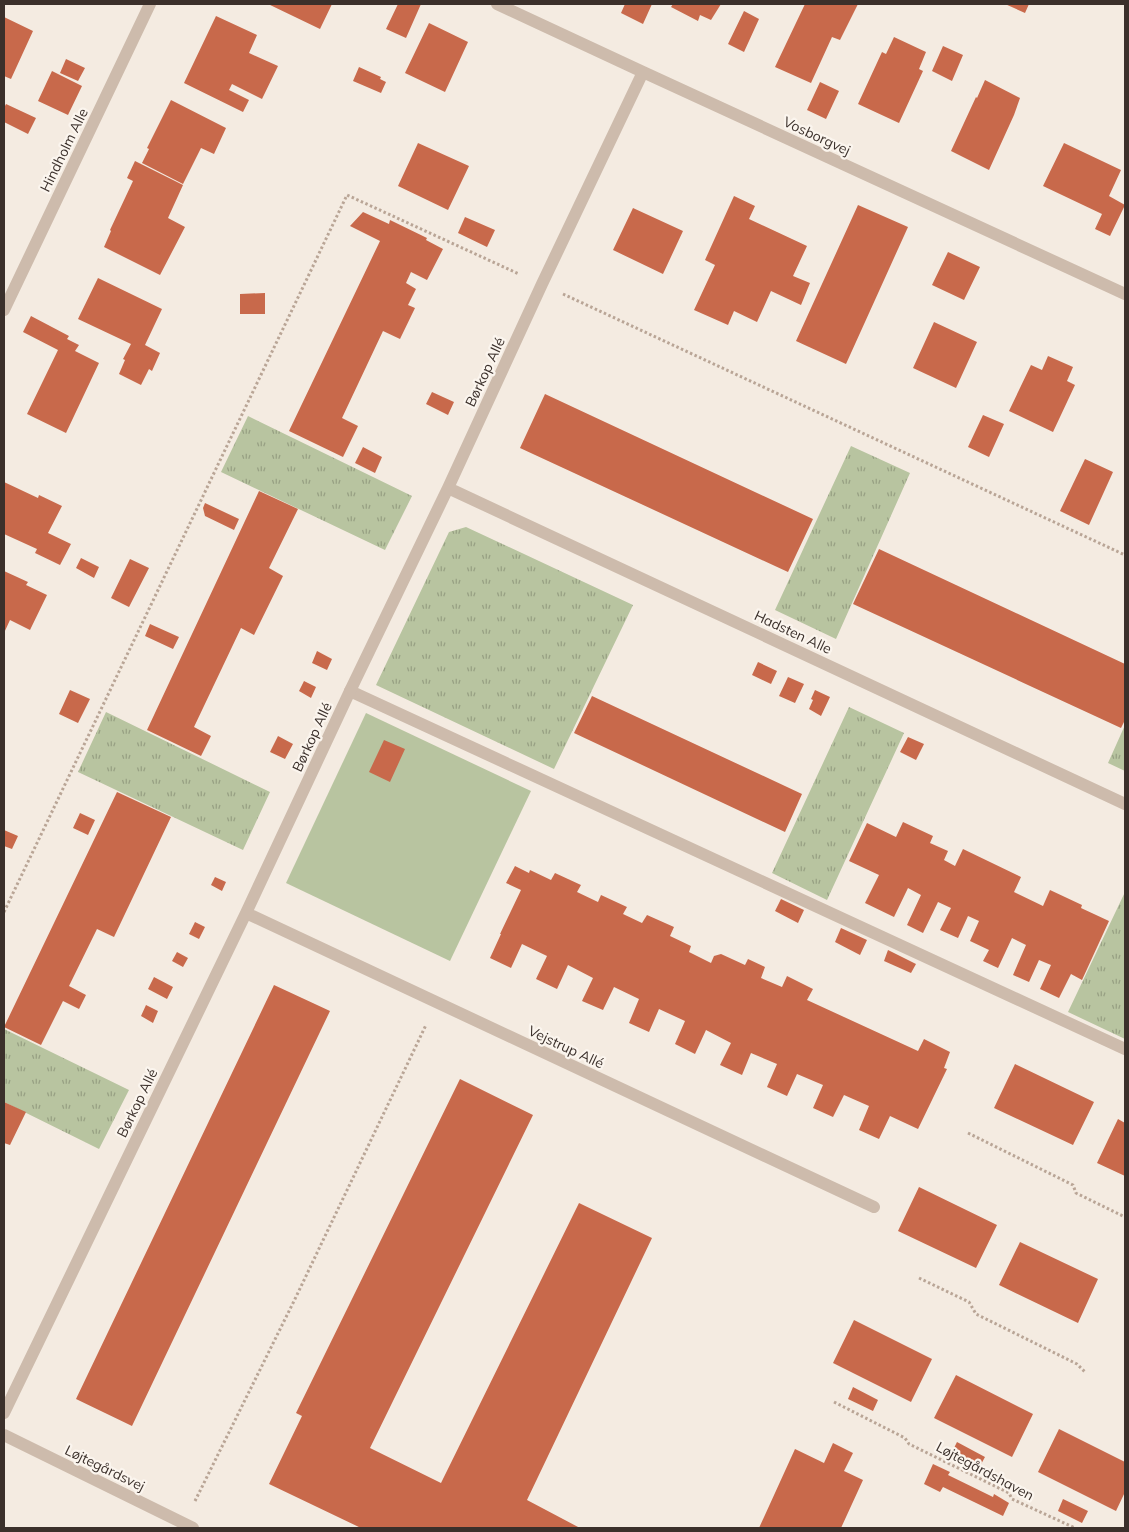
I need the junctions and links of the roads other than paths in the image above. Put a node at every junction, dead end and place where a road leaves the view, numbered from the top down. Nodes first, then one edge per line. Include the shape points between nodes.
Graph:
1 (150, 4) edge
2 (497, 4) edge
3 (643, 72) junction
4 (1125, 294) edge
5 (4, 310) edge
6 (448, 488) junction
7 (350, 691) junction
8 (1125, 804) edge
9 (246, 913) junction
10 (1125, 1049) edge
11 (874, 1208) dead end
12 (4, 1413) edge
13 (4, 1435) edge
14 (188, 1526) edge

1 - 5 street, Hindholm Alle
2 - 3 street, Vosborgvej
3 - 4 street, Vosborgvej
3 - 6 street, Børkop Allé
6 - 7 street, Børkop Allé
6 - 8 street, Hadsten Alle
7 - 9 street, Børkop Allé
7 - 10 street
9 - 11 street, Vejstrup Allé
9 - 12 street, Børkop Allé
13 - 14 street, Løjtegårdsvej

